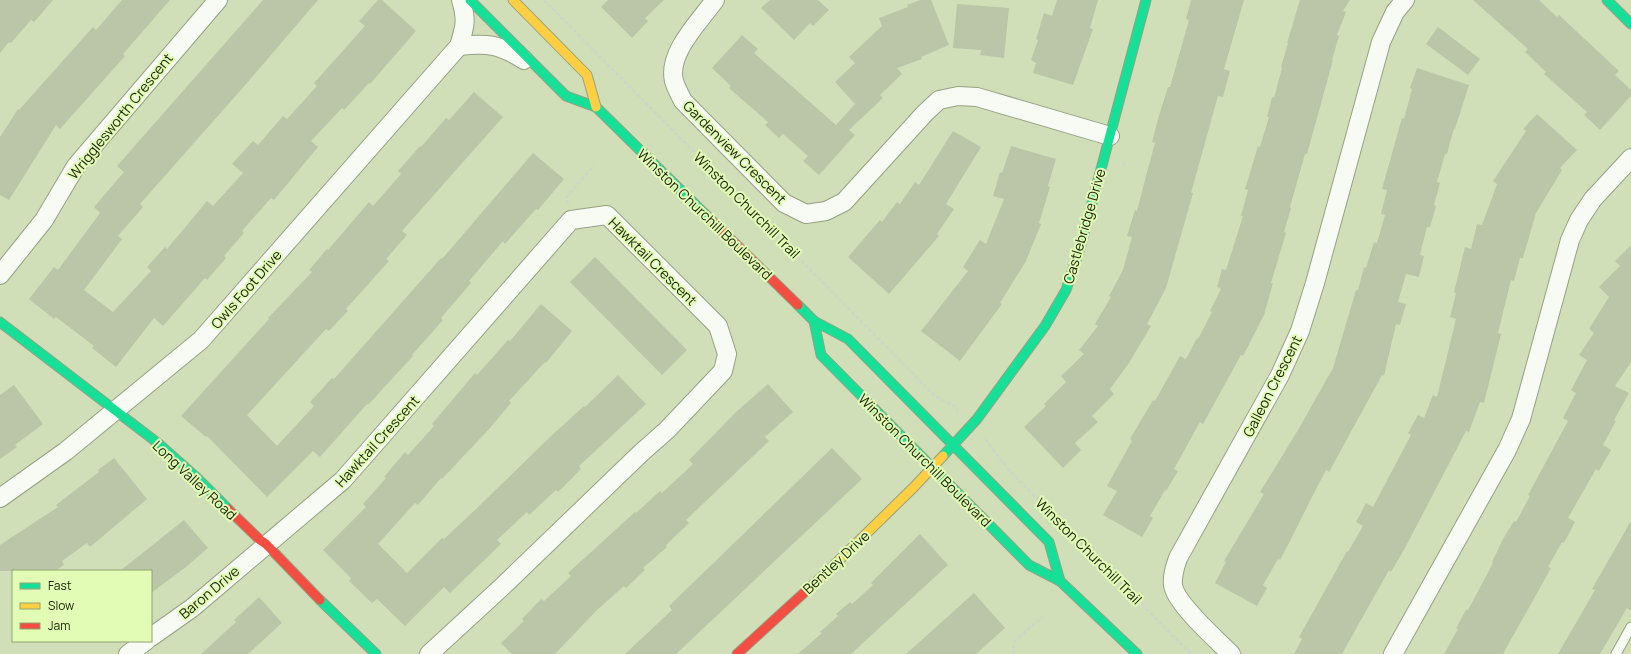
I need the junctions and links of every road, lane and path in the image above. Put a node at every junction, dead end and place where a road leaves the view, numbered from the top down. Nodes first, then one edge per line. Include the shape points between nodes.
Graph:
1 (218, 0) edge
2 (461, 0) edge
3 (470, 0) edge
4 (512, 0) edge
5 (544, 0) edge
6 (715, 0) edge
7 (1146, 0) edge
8 (1406, 0) edge
9 (1607, 0) edge
10 (1631, 24) edge
11 (459, 46) junction
12 (539, 70) junction
13 (596, 107) junction
14 (1110, 136) junction
15 (1631, 158) edge
16 (594, 165) dead end
17 (571, 220) junction
18 (0, 275) edge
19 (814, 321) junction
20 (0, 322) edge
21 (954, 406) dead end
22 (115, 410) junction
23 (953, 444) junction
24 (990, 445) dead end
25 (932, 467) junction
26 (0, 498) edge
27 (266, 544) junction
28 (1060, 581) junction
29 (1042, 617) dead end
30 (1631, 627) edge
31 (152, 636) edge
32 (145, 642) edge
33 (128, 654) edge
34 (376, 654) edge
35 (429, 654) edge
36 (737, 654) edge
37 (1013, 654) edge
38 (1138, 654) edge
39 (1191, 654) edge
40 (1231, 654) edge
41 (1393, 654) edge
42 (1616, 654) edge

1 - 18 street, Wrigglesworth Crescent via 76,166 44,220
2 - 11 street, Owls Foot Drive via 466,15
3 - 12 main road, Winston Churchill Boulevard
4 - 13 main road, Winston Churchill Boulevard via 587,75
5 - 21 path, Winston Churchill Trail via 935,396
6 - 14 street, Gardenview Crescent via 682,45 674,62 674,80 683,101 784,203 806,214 826,211 844,202 939,100 958,96 977,97
7 - 14 main road, Castlebridge Drive
8 - 40 street, Galleon Crescent via 1395,12 1381,42 1316,283 1300,331 1280,375 1178,558 1173,572 1173,586 1179,601
9 - 10 main road
11 - 12 street via 481,44 508,50
11 - 22 street, Owls Foot Drive via 202,340
12 - 13 main road, Winston Churchill Boulevard via 566,96
13 - 19 main road, Winston Churchill Boulevard
14 - 23 main road, Castlebridge Drive via 1066,290 1045,326 976,419
15 - 41 street via 1593,199 1570,240 1521,419 1507,450
16 - 17 path via 566,198
17 - 27 street, Hawktail Crescent via 343,480
17 - 35 street, Hawktail Crescent via 607,215 636,242 718,326 727,354 723,371 667,430
19 - 23 main road, Winston Churchill Boulevard via 848,339
19 - 25 main road, Winston Churchill Boulevard via 821,355
20 - 22 main road, Long Valley Road
22 - 26 street, Owls Foot Drive via 66,451
22 - 27 main road, Long Valley Road via 175,458
23 - 25 main road, Castlebridge Drive
23 - 28 main road, Winston Churchill Boulevard via 1049,542
24 - 39 path, Winston Churchill Trail via 1009,470
25 - 28 main road, Winston Churchill Boulevard via 1029,566
25 - 36 main road, Bentley Drive via 854,547
27 - 31 street, Baron Drive via 192,608
27 - 34 main road, Long Valley Road
28 - 38 main road, Winston Churchill Boulevard
29 - 37 path via 1014,642
30 - 42 lane
32 - 33 street

